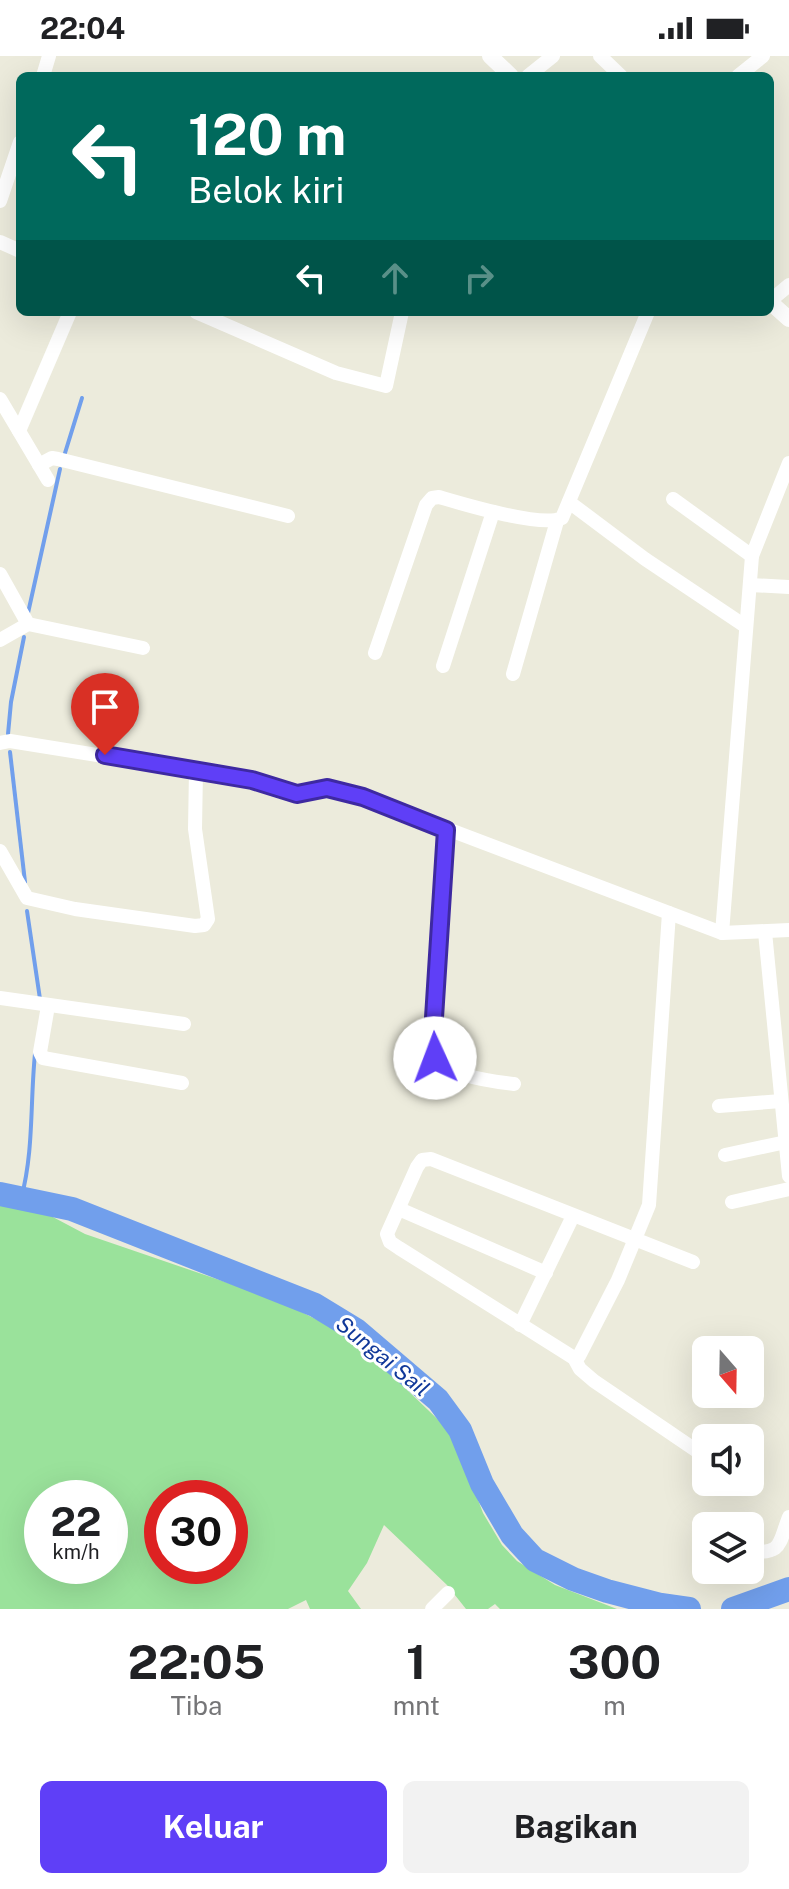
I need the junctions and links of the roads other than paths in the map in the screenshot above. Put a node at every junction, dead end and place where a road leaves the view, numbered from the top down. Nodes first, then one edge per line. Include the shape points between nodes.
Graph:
1 (490, 56) edge
2 (553, 56) edge
3 (600, 56) edge
4 (763, 56) edge
5 (507, 72) edge
6 (533, 72) edge
7 (617, 72) edge
8 (743, 72) edge
9 (16, 154) edge
10 (0, 201) edge
11 (789, 285) edge
12 (774, 298) edge
13 (774, 306) edge
14 (68, 316) edge
15 (205, 316) edge
16 (401, 316) edge
17 (646, 316) edge
18 (789, 319) edge
19 (0, 399) edge
20 (19, 431) junction
21 (789, 463) edge
22 (39, 465) junction
23 (48, 480) dead end
24 (673, 499) dead end
25 (569, 502) junction
26 (493, 512) junction
27 (288, 516) dead end
28 (557, 521) junction
29 (752, 556) junction
30 (0, 574) edge
31 (750, 585) junction
32 (789, 587) edge
33 (28, 624) junction
34 (745, 626) junction
35 (0, 640) edge
36 (143, 648) dead end
37 (375, 653) dead end
38 (443, 666) dead end
39 (513, 674) dead end
40 (0, 743) edge
41 (196, 770) junction
42 (446, 830) junction
43 (0, 851) edge
44 (669, 913) junction
45 (789, 930) edge
46 (765, 932) junction
47 (722, 933) junction
48 (0, 998) edge
49 (48, 1006) junction
50 (184, 1024) dead end
51 (182, 1083) dead end
52 (514, 1084) dead end
53 (781, 1101) junction
54 (719, 1106) dead end
55 (786, 1142) junction
56 (725, 1155) dead end
57 (789, 1176) edge
58 (789, 1189) edge
59 (732, 1202) dead end
60 (399, 1209) junction
61 (573, 1216) junction
62 (634, 1240) junction
63 (693, 1262) dead end
64 (546, 1273) junction
65 (520, 1325) junction
66 (574, 1358) junction
67 (692, 1448) edge
68 (789, 1517) edge
69 (764, 1552) edge
70 (448, 1593) dead end
71 (432, 1609) edge

1 - 5 street
2 - 6 street
3 - 7 street
4 - 8 street
9 - 10 street
11 - 12 street
13 - 18 street
14 - 20 street
15 - 16 street via 336,373 386,386
17 - 25 street
19 - 20 street
20 - 22 street
21 - 29 street
22 - 23 street
22 - 27 street via 58,459
24 - 29 street
25 - 28 street
25 - 34 street
26 - 28 street
26 - 37 street via 439,497 429,501
26 - 38 street
28 - 39 street
29 - 31 street
30 - 33 street
31 - 32 street
31 - 34 street
33 - 35 street
33 - 36 street
34 - 47 street
40 - 41 street
41 - 42 street via 297,794 327,788
41 - 43 street via 195,829 208,919 204,925 27,898
42 - 44 street
42 - 52 street via 432,1049 444,1066 478,1079
44 - 47 street
44 - 62 street via 649,1205
45 - 46 street
46 - 47 street
46 - 53 street
48 - 49 street
49 - 50 street
49 - 51 street via 43,1058
53 - 54 street
53 - 55 street
55 - 56 street
55 - 57 street
58 - 59 street
60 - 61 street via 417,1167 426,1159
60 - 64 street
60 - 65 street via 387,1234 390,1242
61 - 62 street
61 - 64 street
62 - 63 street
62 - 66 street
64 - 65 street
65 - 66 street
66 - 67 street via 594,1381
68 - 69 street via 777,1548
70 - 71 street

